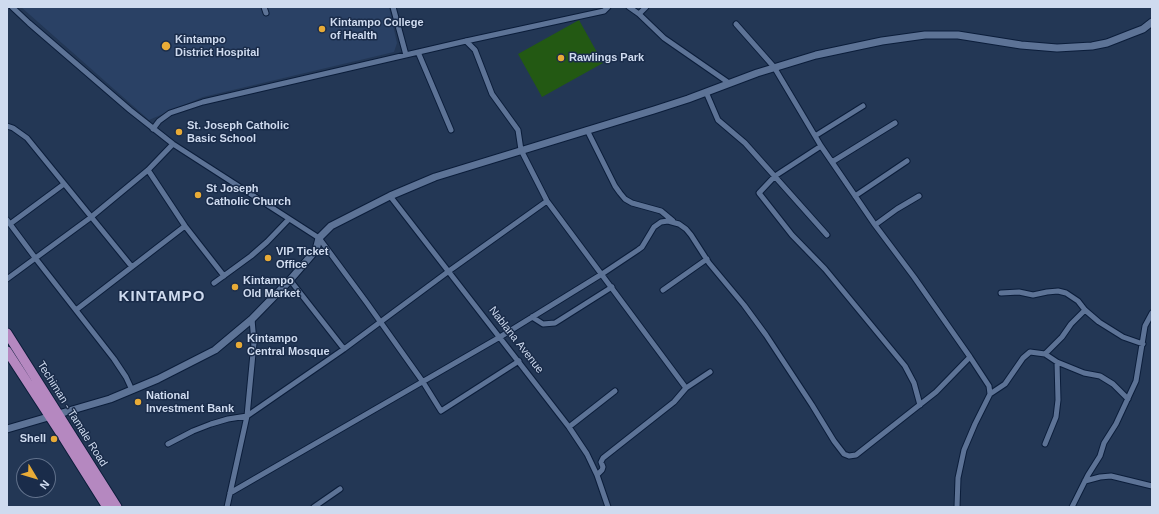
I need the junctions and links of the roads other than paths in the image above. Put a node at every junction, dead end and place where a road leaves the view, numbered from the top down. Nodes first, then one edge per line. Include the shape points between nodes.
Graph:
1 (12, 7) edge
2 (264, 7) edge
3 (393, 7) edge
4 (608, 7) edge
5 (629, 7) edge
6 (646, 7) edge
7 (266, 13) dead end
8 (639, 14) junction
9 (1152, 22) edge
10 (736, 24) dead end
11 (466, 41) junction
12 (418, 52) junction
13 (406, 55) junction
14 (774, 67) junction
15 (729, 83) junction
16 (706, 92) junction
17 (863, 106) dead end
18 (894, 123) dead end
19 (7, 126) edge
20 (153, 129) junction
21 (451, 130) dead end
22 (587, 130) junction
23 (815, 136) junction
24 (173, 144) junction
25 (821, 146) junction
26 (521, 150) junction
27 (907, 161) dead end
28 (832, 162) junction
29 (148, 170) junction
30 (775, 176) junction
31 (64, 184) junction
32 (390, 196) junction
33 (855, 196) junction
34 (919, 196) dead end
35 (547, 201) junction
36 (90, 218) junction
37 (289, 220) junction
38 (8, 222) edge
39 (673, 222) junction
40 (875, 225) junction
41 (185, 226) junction
42 (827, 235) dead end
43 (319, 238) junction
44 (36, 259) junction
45 (707, 259) junction
46 (132, 267) junction
47 (449, 271) junction
48 (602, 274) junction
49 (224, 276) junction
50 (7, 279) edge
51 (290, 280) junction
52 (214, 283) dead end
53 (612, 287) junction
54 (663, 290) dead end
55 (1001, 294) dead end
56 (76, 310) junction
57 (1085, 310) junction
58 (1152, 313) edge
59 (532, 317) junction
60 (252, 318) junction
61 (380, 321) junction
62 (7, 333) edge
63 (500, 337) junction
64 (1143, 344) junction
65 (344, 349) junction
66 (1045, 354) junction
67 (11, 355) edge
68 (970, 357) junction
69 (519, 361) junction
70 (1057, 362) junction
71 (710, 372) dead end
72 (423, 382) junction
73 (686, 388) junction
74 (132, 390) junction
75 (615, 392) dead end
76 (990, 394) junction
77 (1128, 399) junction
78 (920, 405) junction
79 (54, 415) junction
80 (247, 416) junction
81 (569, 427) junction
82 (7, 429) edge
83 (168, 444) dead end
84 (1045, 444) dead end
85 (596, 474) junction
86 (1085, 481) junction
87 (1152, 486) edge
88 (340, 489) dead end
89 (230, 493) junction
90 (107, 507) edge
91 (117, 507) edge
92 (227, 507) edge
93 (314, 507) edge
94 (608, 507) edge
95 (956, 507) edge
96 (1072, 507) edge

1 - 20 street
2 - 7 street
3 - 13 street
4 - 11 street via 604,11
5 - 8 street
6 - 8 street
8 - 15 street via 664,38
9 - 14 main road via 1130,34 1092,46 1057,48 958,35 925,35 882,41
10 - 14 street
11 - 12 street
11 - 26 street via 475,50 492,94 518,130
12 - 13 street
12 - 21 street
13 - 20 street via 203,102 170,113
14 - 15 main road
14 - 23 street
15 - 16 main road
16 - 22 main road
16 - 30 street via 718,120 745,143
17 - 23 street
18 - 28 street
19 - 31 street via 27,138
20 - 24 street
22 - 26 main road
22 - 39 street via 615,186 625,199 661,211
23 - 25 street
24 - 29 street
24 - 37 street
25 - 28 street
25 - 30 street
26 - 32 main road via 435,176
26 - 35 street
27 - 33 street
28 - 33 street
29 - 36 street
29 - 41 street
30 - 42 street
30 - 78 street via 759,193 905,366 914,383
31 - 36 street
31 - 38 street
32 - 43 main road via 331,226
32 - 47 street, Nablana Avenue
33 - 40 street
34 - 40 street
35 - 47 street
35 - 48 street
36 - 44 street
36 - 46 street
37 - 43 street
37 - 49 street via 267,242
38 - 44 street
39 - 45 street via 686,229
39 - 48 street via 657,224 638,250
40 - 68 street
41 - 46 street
41 - 49 street
43 - 51 main road via 316,250
43 - 61 street
44 - 50 street
44 - 56 street
45 - 54 street
45 - 78 street via 766,335 844,454 856,455
46 - 56 street
47 - 61 street
47 - 63 street, Nablana Avenue
48 - 53 street
48 - 59 street
49 - 52 street
51 - 60 main road
51 - 65 street
53 - 59 street via 555,323 543,324
53 - 73 street
55 - 57 street via 1019,292 1032,295 1062,292 1078,301
56 - 74 street via 114,359
57 - 64 street via 1123,337
57 - 66 street
58 - 64 street via 1145,326
59 - 63 street
60 - 74 main road via 215,350 170,374
60 - 80 street via 254,343
61 - 65 street
61 - 72 street
62 - 67 highway, Techiman - Tamale Road
63 - 69 street, Nablana Avenue
63 - 72 street
64 - 77 street via 1136,380
65 - 80 street
66 - 70 street
66 - 76 street via 1030,352 1005,384
67 - 79 highway, Techiman - Tamale Road
68 - 76 street via 989,386
68 - 78 street
69 - 72 street via 441,411
69 - 81 street, Nablana Avenue
70 - 77 street via 1084,373 1100,376 1113,384
70 - 84 street via 1057,411
71 - 73 street
72 - 89 street
73 - 85 street via 674,402 603,458 603,468
74 - 79 main road
75 - 81 street
76 - 95 street via 964,450 958,478
77 - 86 street
79 - 82 main road
79 - 90 highway, Techiman - Tamale Road
79 - 91 highway, Techiman - Tamale Road
80 - 83 street via 211,424
80 - 89 street
81 - 85 street, Nablana Avenue via 587,454
85 - 94 street, Nablana Avenue
86 - 87 street via 1111,476
86 - 96 street
88 - 93 street
89 - 92 street

